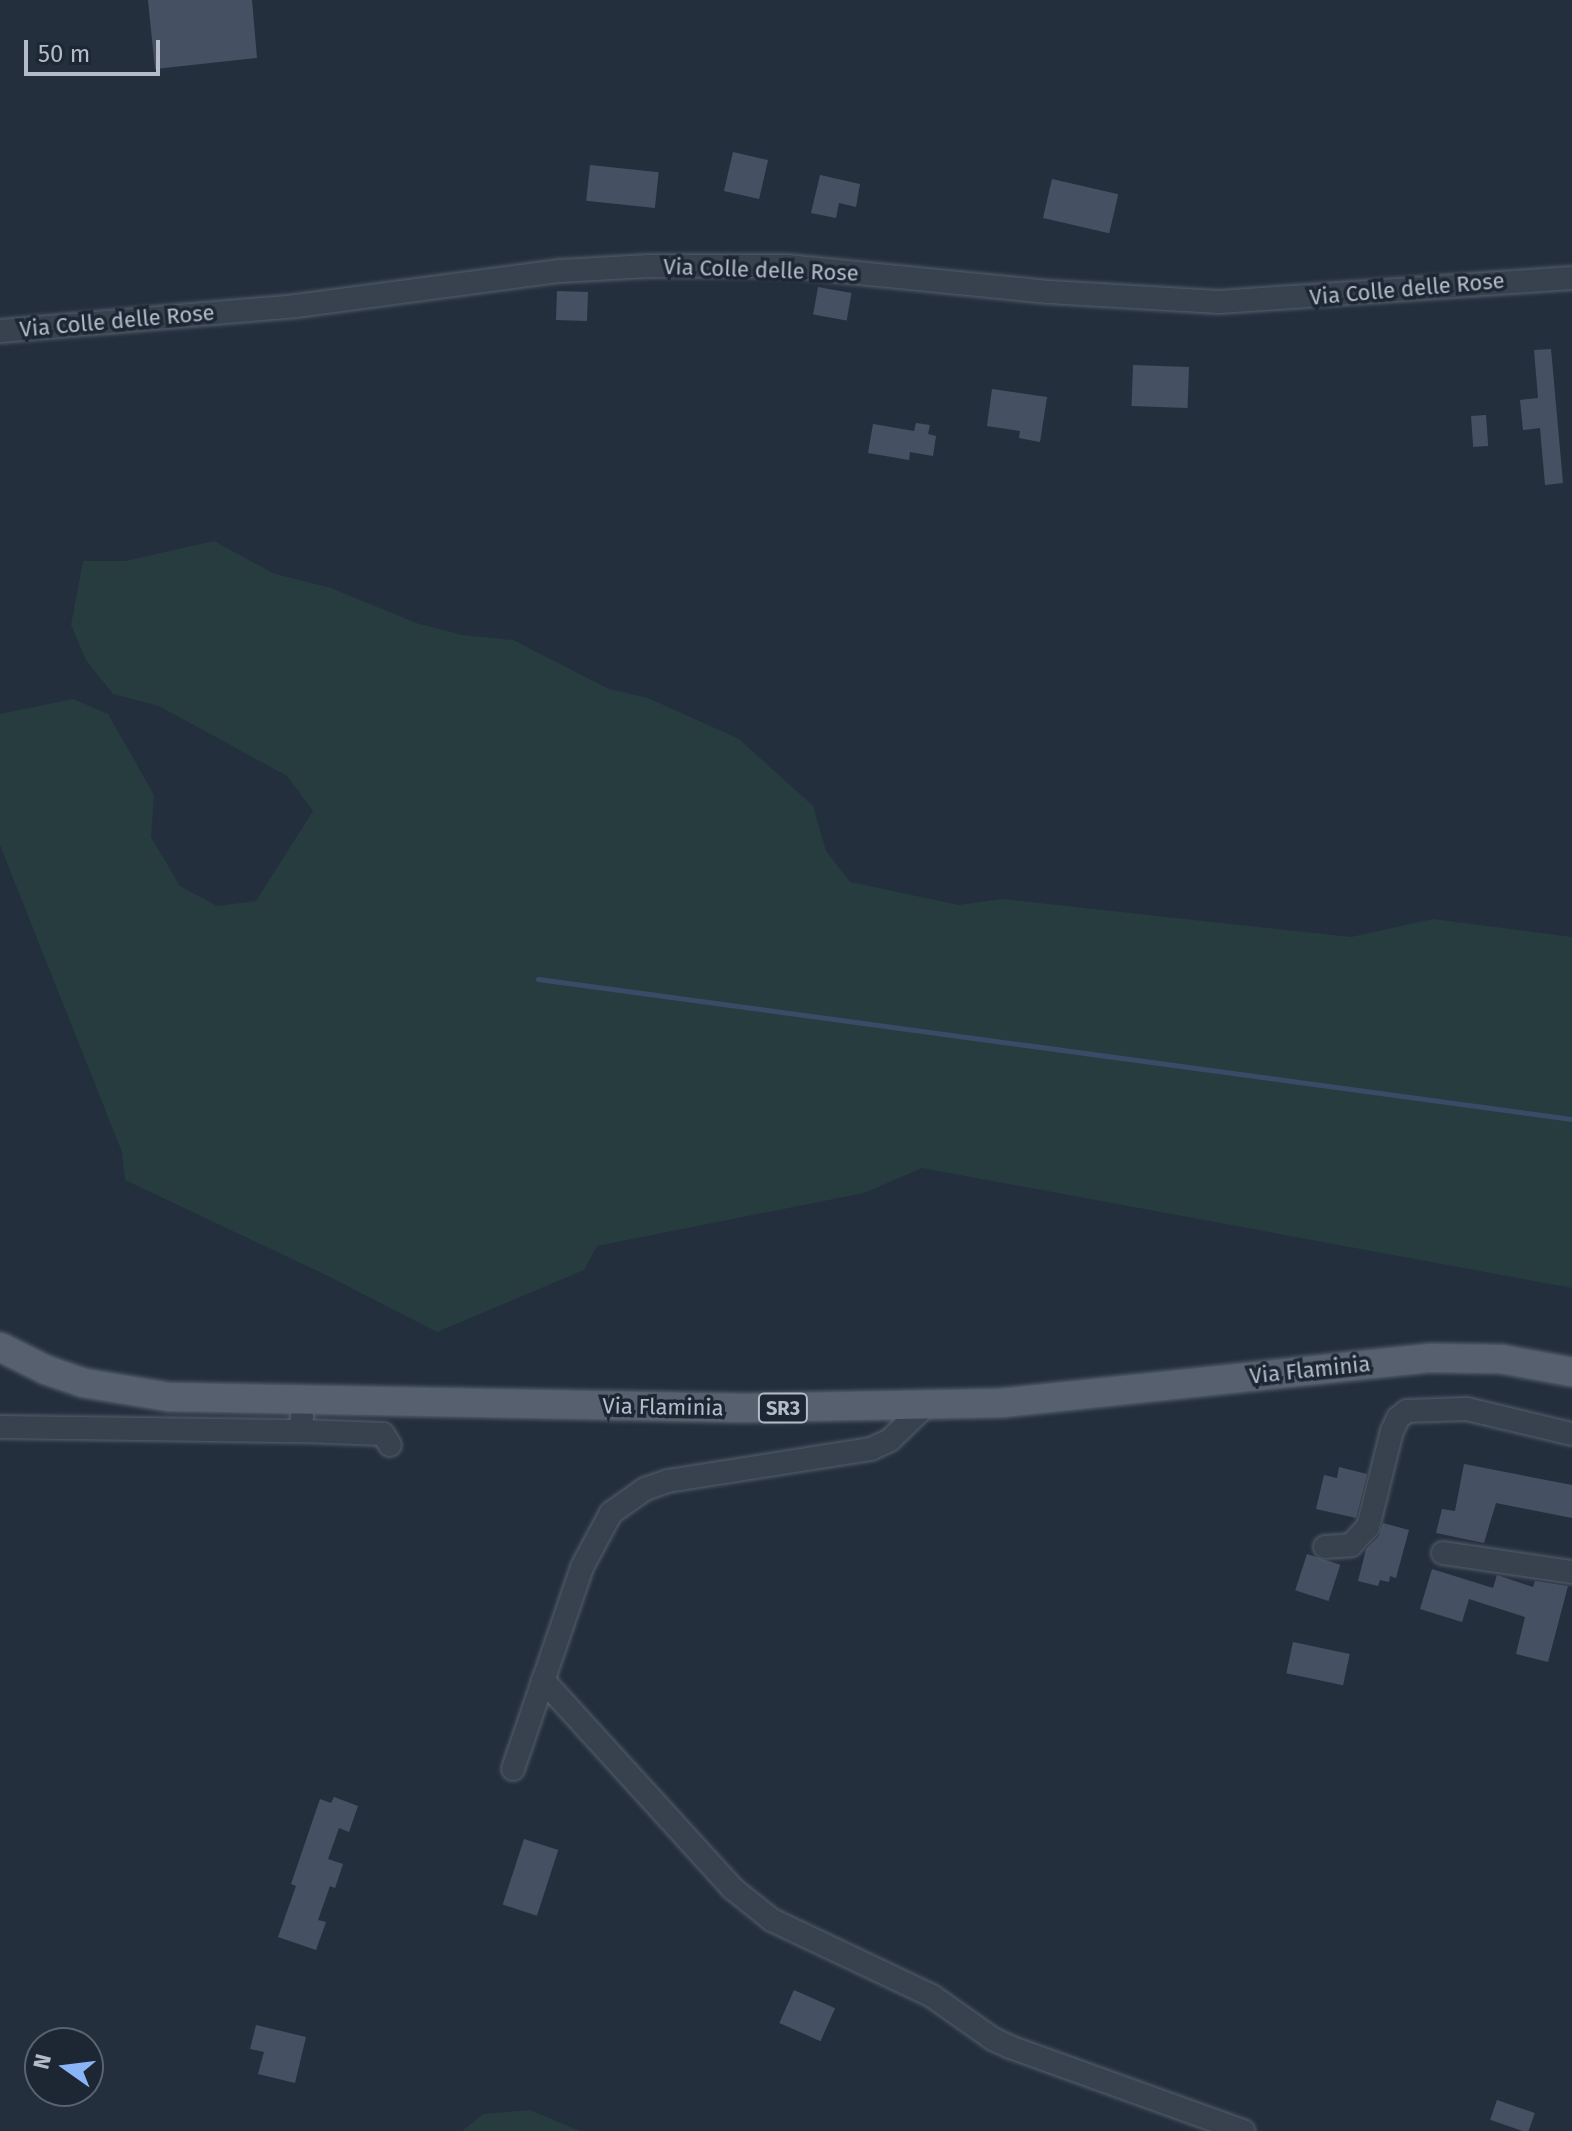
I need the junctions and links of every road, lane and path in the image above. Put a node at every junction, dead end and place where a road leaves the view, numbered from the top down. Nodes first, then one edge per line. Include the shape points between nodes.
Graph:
1 (1572, 278) edge
2 (0, 331) edge
3 (0, 1347) edge
4 (1572, 1372) edge
5 (304, 1400) junction
6 (924, 1407) junction
7 (0, 1427) edge
8 (301, 1431) junction
9 (1572, 1434) edge
10 (390, 1445) dead end
11 (1325, 1547) dead end
12 (1443, 1553) dead end
13 (1572, 1572) edge
14 (543, 1680) junction
15 (513, 1769) dead end
16 (1243, 2131) edge

1 - 2 street, Via Colle delle Rose via 1219,302 1049,292 788,266 649,266 560,271 296,306
3 - 5 main road, Via Flaminia / SR3 via 66,1377 126,1391
4 - 6 main road, Via Flaminia / SR3 via 1501,1359 1431,1358
5 - 6 main road, Via Flaminia / SR3
5 - 8 street
6 - 14 street via 890,1440 871,1449 668,1481 627,1499 611,1513 589,1549
7 - 8 street
8 - 10 street via 383,1434
9 - 11 street via 1467,1409 1407,1411 1392,1431 1368,1527 1351,1545
12 - 13 street
14 - 15 street
14 - 16 street via 732,1888 772,1920 932,1996 1010,2047

